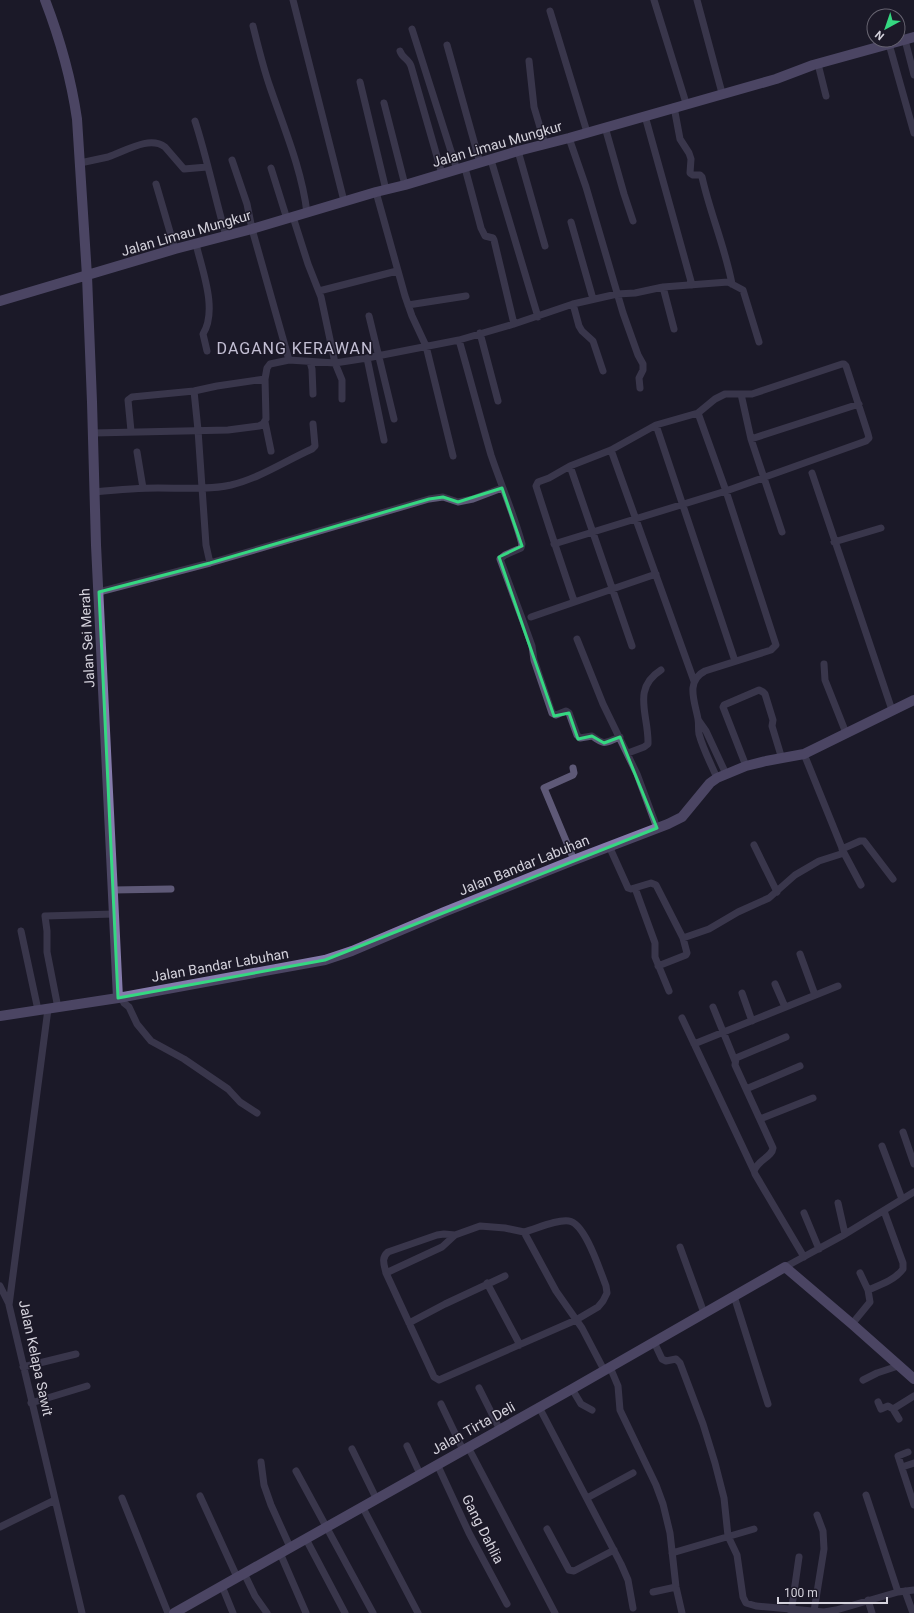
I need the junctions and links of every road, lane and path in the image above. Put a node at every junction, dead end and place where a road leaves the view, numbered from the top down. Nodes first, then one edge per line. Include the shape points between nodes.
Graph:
1 (45, 0) edge
2 (293, 0) edge
3 (654, 0) edge
4 (697, 0) edge
5 (550, 11) dead end
6 (253, 26) dead end
7 (412, 29) dead end
8 (910, 38) edge
9 (447, 45) dead end
10 (876, 48) edge
11 (891, 48) edge
12 (400, 51) dead end
13 (529, 61) dead end
14 (818, 64) junction
15 (914, 75) edge
16 (360, 82) dead end
17 (722, 93) junction
18 (826, 96) dead end
19 (384, 103) dead end
20 (686, 103) junction
21 (674, 107) junction
22 (645, 116) junction
23 (195, 121) dead end
24 (605, 127) junction
25 (588, 132) junction
26 (914, 133) edge
27 (568, 138) junction
28 (545, 144) junction
29 (518, 151) junction
30 (232, 160) dead end
31 (492, 160) junction
32 (80, 163) junction
33 (480, 163) junction
34 (207, 167) junction
35 (271, 168) dead end
36 (461, 169) junction
37 (442, 174) junction
38 (156, 184) dead end
39 (405, 185) junction
40 (381, 191) junction
41 (344, 202) junction
42 (307, 213) junction
43 (290, 218) junction
44 (633, 221) dead end
45 (571, 222) dead end
46 (252, 229) junction
47 (226, 236) junction
48 (196, 244) junction
49 (545, 246) dead end
50 (175, 250) junction
51 (397, 271) junction
52 (87, 276) junction
53 (732, 284) junction
54 (692, 285) junction
55 (663, 288) junction
56 (319, 291) junction
57 (617, 294) junction
58 (466, 296) dead end
59 (593, 300) junction
60 (0, 301) edge
61 (573, 304) junction
62 (408, 305) junction
63 (369, 316) dead end
64 (538, 317) junction
65 (514, 324) junction
66 (674, 329) dead end
67 (480, 333) junction
68 (459, 340) junction
69 (759, 342) dead end
70 (426, 346) junction
71 (207, 351) dead end
72 (378, 356) junction
73 (367, 358) junction
74 (289, 360) junction
75 (310, 362) junction
76 (335, 363) junction
77 (603, 371) dead end
78 (265, 379) junction
79 (640, 388) dead end
80 (194, 391) junction
81 (313, 394) dead end
82 (741, 394) junction
83 (342, 399) dead end
84 (498, 401) dead end
85 (859, 404) junction
86 (698, 413) junction
87 (394, 419) dead end
88 (265, 422) junction
89 (313, 424) dead end
90 (656, 425) junction
91 (198, 430) junction
92 (131, 432) junction
93 (93, 433) junction
94 (752, 439) junction
95 (384, 440) dead end
96 (611, 450) junction
97 (271, 451) dead end
98 (137, 452) dead end
99 (453, 456) dead end
100 (570, 466) junction
101 (812, 474) dead end
102 (764, 478) junction
103 (201, 487) junction
104 (143, 488) junction
105 (502, 488) junction
106 (726, 491) junction
107 (94, 492) junction
108 (682, 506) junction
109 (636, 518) junction
110 (882, 528) dead end
111 (593, 532) junction
112 (782, 532) dead end
113 (834, 542) junction
114 (554, 544) junction
115 (210, 563) junction
116 (656, 574) junction
117 (614, 589) junction
118 (99, 592) junction
119 (574, 602) junction
120 (531, 617) dead end
121 (577, 639) dead end
122 (632, 646) dead end
123 (735, 661) junction
124 (824, 664) dead end
125 (661, 670) dead end
126 (694, 681) junction
127 (914, 700) edge
128 (892, 710) junction
129 (846, 733) junction
130 (620, 737) junction
131 (628, 753) junction
132 (804, 754) junction
133 (782, 758) junction
134 (746, 766) junction
135 (573, 768) dead end
136 (721, 776) junction
137 (656, 828) junction
138 (754, 845) dead end
139 (609, 846) junction
140 (843, 851) junction
141 (574, 860) junction
142 (893, 879) dead end
143 (861, 885) dead end
144 (635, 888) junction
145 (171, 889) dead end
146 (113, 890) junction
147 (777, 892) junction
148 (114, 914) junction
149 (20, 931) dead end
150 (684, 938) junction
151 (800, 954) dead end
152 (658, 966) junction
153 (775, 984) dead end
154 (838, 986) dead end
155 (669, 991) dead end
156 (742, 993) dead end
157 (815, 995) junction
158 (120, 998) junction
159 (713, 1007) dead end
160 (785, 1007) junction
161 (48, 1009) junction
162 (0, 1016) edge
163 (682, 1018) dead end
164 (752, 1021) junction
165 (723, 1032) junction
166 (786, 1037) dead end
167 (694, 1044) junction
168 (735, 1061) junction
169 (800, 1066) dead end
170 (746, 1089) junction
171 (813, 1098) dead end
172 (257, 1113) dead end
173 (760, 1119) junction
174 (904, 1132) dead end
175 (882, 1146) dead end
176 (914, 1164) edge
177 (754, 1171) junction
178 (914, 1192) edge
179 (902, 1199) junction
180 (838, 1203) dead end
181 (884, 1211) junction
182 (804, 1213) dead end
183 (524, 1232) junction
184 (845, 1234) junction
185 (455, 1235) junction
186 (680, 1247) dead end
187 (818, 1249) junction
188 (804, 1257) junction
189 (785, 1267) junction
190 (386, 1273) junction
191 (860, 1273) dead end
192 (505, 1276) dead end
193 (487, 1283) junction
194 (0, 1286) edge
195 (868, 1290) junction
196 (734, 1296) junction
197 (9, 1305) junction
198 (704, 1313) junction
199 (576, 1320) junction
200 (409, 1323) junction
201 (852, 1324) junction
202 (654, 1342) junction
203 (520, 1345) junction
204 (76, 1354) dead end
205 (898, 1366) junction
206 (23, 1367) junction
207 (607, 1368) junction
208 (914, 1379) edge
209 (863, 1380) dead end
210 (87, 1386) dead end
211 (479, 1388) dead end
212 (572, 1389) junction
213 (914, 1396) edge
214 (878, 1402) dead end
215 (31, 1403) junction
216 (441, 1404) dead end
217 (768, 1404) dead end
218 (539, 1407) junction
219 (893, 1409) junction
220 (592, 1410) dead end
221 (899, 1419) dead end
222 (500, 1430) junction
223 (407, 1446) dead end
224 (352, 1449) dead end
225 (465, 1449) junction
226 (908, 1452) dead end
227 (261, 1462) dead end
228 (914, 1463) edge
229 (437, 1464) junction
230 (902, 1467) junction
231 (296, 1471) dead end
232 (633, 1473) dead end
233 (420, 1474) junction
234 (866, 1495) dead end
235 (200, 1496) dead end
236 (122, 1498) dead end
237 (376, 1498) junction
238 (587, 1498) junction
239 (55, 1500) junction
240 (914, 1505) edge
241 (362, 1506) junction
242 (817, 1515) dead end
243 (327, 1526) junction
244 (0, 1527) edge
245 (547, 1529) dead end
246 (754, 1529) dead end
247 (728, 1536) junction
248 (306, 1539) junction
249 (290, 1547) junction
250 (614, 1550) junction
251 (280, 1553) junction
252 (672, 1553) junction
253 (799, 1557) dead end
254 (240, 1575) junction
255 (222, 1586) junction
256 (676, 1587) junction
257 (914, 1590) edge
258 (653, 1592) dead end
259 (902, 1592) junction
260 (868, 1600) junction
261 (507, 1604) dead end
262 (633, 1608) dead end
263 (791, 1611) edge
264 (814, 1611) junction
265 (175, 1612) edge
266 (836, 1612) edge
267 (82, 1613) edge
268 (233, 1613) edge
269 (267, 1613) edge
270 (306, 1613) edge
271 (345, 1613) edge
272 (373, 1613) edge
273 (418, 1613) edge
274 (555, 1613) edge
275 (682, 1613) edge
276 (872, 1613) edge
277 (913, 1613) edge

1 - 32 street, Jalan Sei Merah via 60,38 73,94
2 - 41 street
3 - 20 street
4 - 17 street
5 - 25 street
6 - 42 street via 306,199
7 - 36 street
8 - 15 street
9 - 33 street
10 - 14 street, Jalan Limau Mungkur
11 - 26 street
12 - 37 street via 411,66
13 - 28 street via 534,106
14 - 17 street, Jalan Limau Mungkur
14 - 18 street
16 - 40 street
17 - 20 street, Jalan Limau Mungkur
19 - 39 street
20 - 21 street, Jalan Limau Mungkur
21 - 22 street, Jalan Limau Mungkur
21 - 53 street via 681,141 691,159 690,173 702,177
22 - 24 street, Jalan Limau Mungkur
22 - 54 street
23 - 34 street
24 - 25 street, Jalan Limau Mungkur
24 - 44 street
25 - 27 street, Jalan Limau Mungkur
27 - 28 street, Jalan Limau Mungkur
27 - 57 street via 586,187
28 - 29 street, Jalan Limau Mungkur
29 - 31 street, Jalan Limau Mungkur
29 - 49 street
30 - 46 street via 247,204
31 - 33 street, Jalan Limau Mungkur
31 - 64 street
32 - 34 street via 113,155 137,144 155,143 165,147 184,169
32 - 52 street, Jalan Sei Merah
33 - 36 street, Jalan Limau Mungkur
34 - 47 street
35 - 43 street
36 - 37 street, Jalan Limau Mungkur
36 - 65 street via 481,228 485,236 494,240
37 - 39 street, Jalan Limau Mungkur
38 - 50 street
39 - 40 street, Jalan Limau Mungkur
40 - 41 street, Jalan Limau Mungkur
40 - 51 street
41 - 42 street, Jalan Limau Mungkur
42 - 43 street, Jalan Limau Mungkur
43 - 46 street, Jalan Limau Mungkur
43 - 56 street
45 - 59 street
46 - 47 street, Jalan Limau Mungkur
46 - 74 street
47 - 48 street, Jalan Limau Mungkur
48 - 50 street, Jalan Limau Mungkur
48 - 71 street via 209,304 209,321 203,334
50 - 52 street, Jalan Limau Mungkur
51 - 56 street
51 - 62 street
52 - 60 street, Jalan Limau Mungkur
52 - 93 street, Jalan Sei Merah
53 - 54 street via 728,282
53 - 69 street via 743,290
54 - 55 street
55 - 57 street
55 - 66 street
56 - 76 street
57 - 59 street
57 - 79 street via 643,364 639,378
58 - 62 street
59 - 61 street
61 - 64 street
61 - 77 street via 579,326 593,341
62 - 70 street
63 - 72 street
64 - 65 street
65 - 67 street
67 - 68 street
67 - 84 street
68 - 70 street
68 - 105 street
70 - 72 street
70 - 99 street
72 - 73 street
72 - 87 street
73 - 76 street
73 - 95 street
74 - 75 street
74 - 78 street via 270,364 266,368
75 - 76 street
75 - 81 street
76 - 83 street via 342,380
78 - 80 street
78 - 88 street
80 - 91 street
80 - 92 street via 130,398 128,400
82 - 85 street via 752,394 844,364
82 - 86 street via 725,394
82 - 94 street
85 - 94 street
85 - 102 street via 869,437 866,441
86 - 90 street
86 - 106 street
88 - 91 street via 259,426 236,429
88 - 97 street
89 - 103 street via 315,446 312,449 240,482
90 - 96 street
90 - 108 street
91 - 92 street
91 - 103 street
92 - 93 street
93 - 107 street, Jalan Sei Merah
94 - 102 street
96 - 100 street
96 - 109 street
98 - 104 street
100 - 111 street
100 - 114 street via 538,482 536,486
101 - 113 street
102 - 106 street
102 - 112 street
103 - 104 street
103 - 115 street
104 - 107 street
105 - 115 street via 458,502 443,496 430,499
105 - 130 street via 522,546 500,559 532,646 534,660 552,713 556,715 568,712 580,738 592,736 604,743
106 - 108 street
106 - 123 street via 776,645 771,650
107 - 118 street, Jalan Sei Merah
108 - 109 street
108 - 123 street
109 - 111 street
109 - 116 street
110 - 113 street
111 - 114 street
111 - 117 street
113 - 128 street
114 - 119 street
115 - 118 street
116 - 117 street
116 - 126 street
117 - 119 street
117 - 122 street
118 - 146 street, Jalan Sei Merah
119 - 120 street
121 - 130 street via 603,704
123 - 126 street via 701,673
124 - 129 street via 825,680
125 - 131 street via 651,677 643,691 648,744
126 - 136 street via 692,698
127 - 128 street, Jalan Bandar Labuhan
128 - 129 street, Jalan Bandar Labuhan
129 - 132 street, Jalan Bandar Labuhan
130 - 131 street
131 - 137 street
132 - 133 street, Jalan Bandar Labuhan
132 - 140 street
133 - 134 street, Jalan Bandar Labuhan
133 - 134 street via 765,694 759,690 723,707
134 - 136 street, Jalan Bandar Labuhan
135 - 141 street via 573,775 544,788
136 - 137 street, Jalan Bandar Labuhan via 710,783 682,817
137 - 139 street, Jalan Bandar Labuhan
138 - 147 street
139 - 141 street, Jalan Bandar Labuhan
139 - 144 street via 626,885 631,889
140 - 142 street via 864,841
140 - 143 street
140 - 147 street via 795,875
141 - 158 street, Jalan Bandar Labuhan via 352,952 325,960
144 - 150 street via 651,883 656,885
144 - 152 street via 655,943
145 - 146 street
146 - 148 street, Jalan Sei Merah
147 - 150 street via 709,929
148 - 158 street, Jalan Sei Merah
148 - 161 street via 45,916
149 - 161 street
150 - 152 street via 686,955
151 - 157 street
152 - 155 street
153 - 160 street
154 - 157 street
156 - 164 street
157 - 160 street
158 - 161 street, Jalan Bandar Labuhan
158 - 172 street via 129,1007 137,1024 151,1041 184,1058
159 - 165 street
160 - 164 street
161 - 162 street, Jalan Bandar Labuhan
161 - 197 street, Jalan Kelapa Sawit
163 - 167 street
164 - 165 street
165 - 167 street
165 - 168 street
166 - 168 street via 736,1058
167 - 177 street
168 - 170 street
169 - 170 street
170 - 173 street
171 - 173 street
173 - 177 street via 773,1152 756,1165
174 - 176 street
175 - 179 street
177 - 188 street
178 - 179 street
179 - 181 street
180 - 184 street
181 - 184 street
181 - 195 street via 903,1269 886,1283
182 - 187 street
183 - 185 street via 480,1226
183 - 199 street via 556,1291
183 - 199 street via 568,1221 573,1222 582,1231 607,1293 598,1307
184 - 187 street
185 - 190 street via 442,1247
185 - 190 street via 437,1235 388,1252 383,1261
186 - 198 street
187 - 188 street
188 - 189 street
189 - 196 street, Jalan Tirta Deli
189 - 201 street
190 - 200 street
191 - 195 street
192 - 193 street
193 - 200 street
193 - 203 street
194 - 197 street
195 - 201 street via 870,1302
196 - 198 street, Jalan Tirta Deli
196 - 217 street
197 - 206 street, Jalan Kelapa Sawit
198 - 202 street, Jalan Tirta Deli
199 - 203 street
199 - 207 street
200 - 203 street via 434,1378 439,1380
201 - 205 street
202 - 207 street, Jalan Tirta Deli
202 - 247 street via 662,1359 676,1359 680,1363 715,1463 724,1498
204 - 206 street
205 - 208 street
205 - 209 street
206 - 215 street, Jalan Kelapa Sawit
207 - 212 street, Jalan Tirta Deli
207 - 252 street via 618,1386 620,1410 663,1504
210 - 215 street
211 - 222 street
212 - 218 street, Jalan Tirta Deli
212 - 220 street via 581,1404
213 - 219 street
214 - 219 street via 881,1409 888,1406
215 - 239 street, Jalan Kelapa Sawit
216 - 225 street
218 - 222 street, Jalan Tirta Deli
218 - 238 street
219 - 221 street
222 - 225 street, Jalan Tirta Deli
223 - 233 street
224 - 237 street
225 - 229 street, Jalan Tirta Deli
225 - 274 street
226 - 230 street via 898,1456
227 - 249 street via 264,1485
228 - 230 street
229 - 233 street, Jalan Tirta Deli
229 - 261 street, Gang Dahlia via 469,1533
230 - 240 street
231 - 243 street
232 - 238 street
233 - 237 street, Jalan Tirta Deli
234 - 259 street
235 - 254 street
236 - 265 street
237 - 241 street, Jalan Tirta Deli
238 - 250 street
239 - 244 street
239 - 267 street, Jalan Kelapa Sawit
241 - 243 street, Jalan Tirta Deli
241 - 273 street
242 - 264 street via 823,1531 824,1548
243 - 248 street, Jalan Tirta Deli
243 - 272 street
245 - 250 street via 572,1571
246 - 247 street
247 - 252 street
247 - 263 street via 737,1555 746,1603 750,1606
248 - 249 street, Jalan Tirta Deli
248 - 271 street
249 - 251 street, Jalan Tirta Deli
250 - 262 street via 628,1580
251 - 254 street, Jalan Tirta Deli
251 - 270 street
252 - 256 street
253 - 263 street
254 - 255 street, Jalan Tirta Deli
254 - 269 street
255 - 265 street, Jalan Tirta Deli
255 - 268 street
256 - 258 street
256 - 275 street
257 - 259 street
259 - 260 street
259 - 277 street
260 - 266 street
260 - 276 street
263 - 264 street
264 - 266 street

